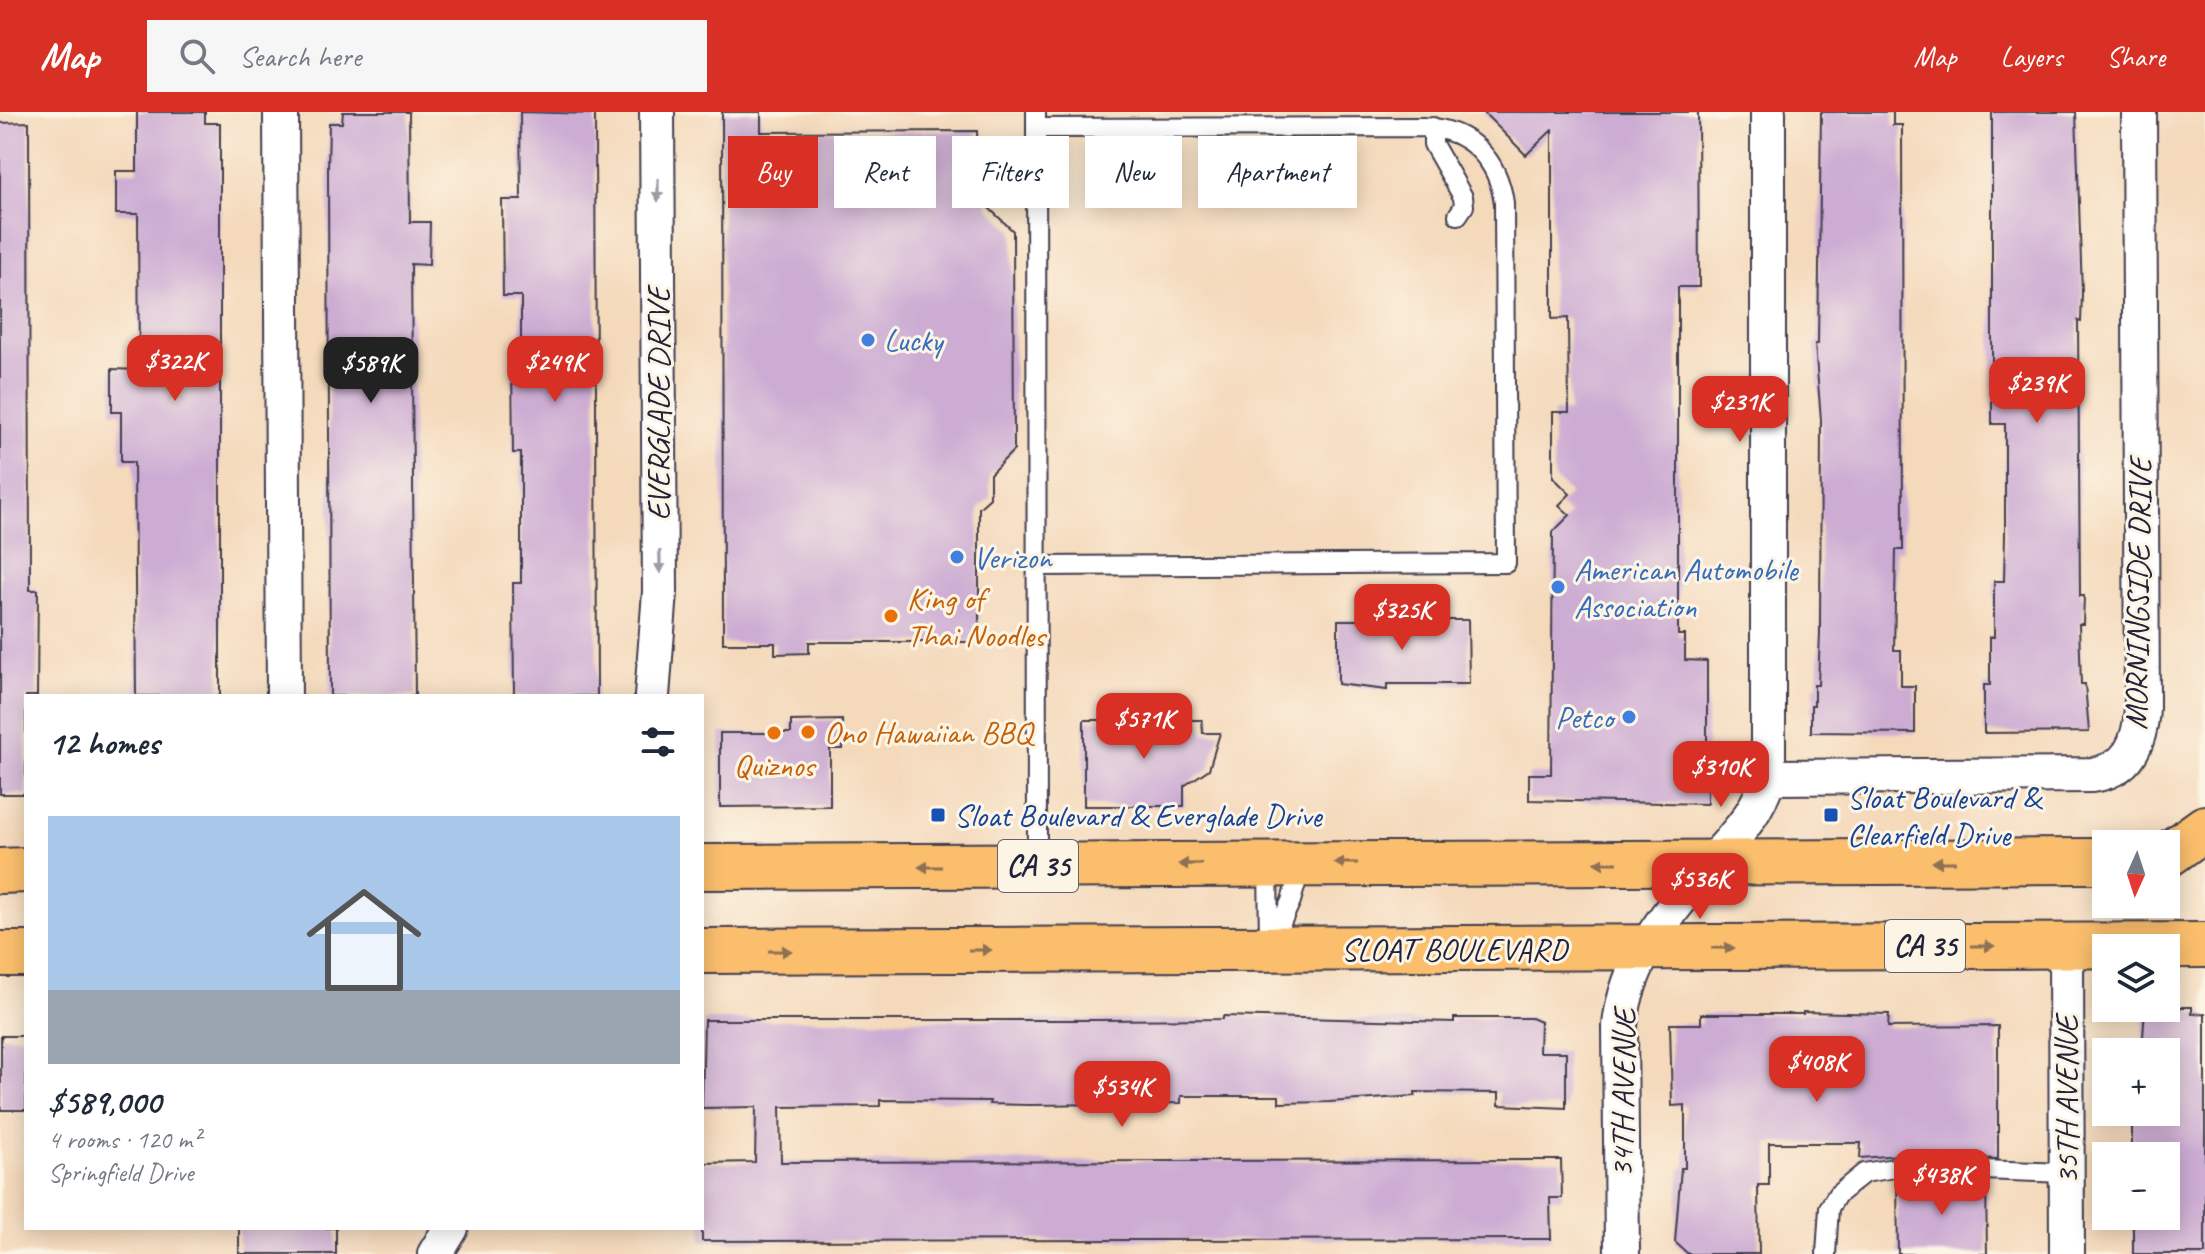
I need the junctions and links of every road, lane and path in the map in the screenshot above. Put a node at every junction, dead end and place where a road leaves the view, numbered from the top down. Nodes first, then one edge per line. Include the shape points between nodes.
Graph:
1 (281, 112) edge
2 (657, 112) edge
3 (1768, 112) edge
4 (2139, 112) edge
5 (1036, 120) edge
6 (1433, 127) junction
7 (1458, 215) dead end
8 (1037, 566) junction
9 (284, 694) edge
10 (652, 694) edge
11 (1768, 777) junction
12 (2205, 828) edge
13 (2180, 847) edge
14 (2180, 859) edge
15 (2205, 860) edge
16 (2092, 861) edge
17 (1712, 862) junction
18 (1285, 863) junction
19 (1037, 866) junction
20 (704, 867) edge
21 (24, 870) edge
22 (0, 871) edge
23 (2066, 945) junction
24 (2205, 945) edge
25 (1645, 948) junction
26 (1269, 949) junction
27 (704, 951) edge
28 (0, 954) edge
29 (24, 954) edge
30 (2067, 1173) junction
31 (450, 1230) edge
32 (435, 1254) edge
33 (1622, 1254) edge
34 (1826, 1254) edge
35 (2067, 1254) edge

1 - 9 street
2 -> 10 street, EVERGLADE DRIVE via 660,592
3 - 11 street
4 - 11 street, MORNINGSIDE DRIVE via 2138,742 2119,766 2092,775
5 - 6 lane
5 - 8 lane
6 - 7 lane via 1433,144 1463,197
6 - 8 lane via 1455,132 1475,145 1502,189 1506,563
8 - 19 lane
11 - 17 street, 34TH AVENUE via 1750,818
12 - 13 main road
14 - 15 main road
16 -> 17 main road, CA 35
17 -> 18 main road, CA 35
17 - 25 street, 34TH AVENUE
18 -> 19 main road, CA 35
18 - 26 lane
18 - 26 lane via 1291,901
19 -> 20 main road, CA 35
21 - 22 main road
23 - 24 main road, SLOAT BOULEVARD / CA 35
25 -> 23 main road, SLOAT BOULEVARD / CA 35
23 - 30 street, 35TH AVENUE
25 - 26 main road, SLOAT BOULEVARD / CA 35
25 - 33 street, 34TH AVENUE via 1627,988 1620,1026
27 -> 26 main road, SLOAT BOULEVARD / CA 35
28 - 29 main road
30 - 34 lane via 1901,1167 1864,1173 1829,1208
30 - 35 street, 35TH AVENUE
31 - 32 street

